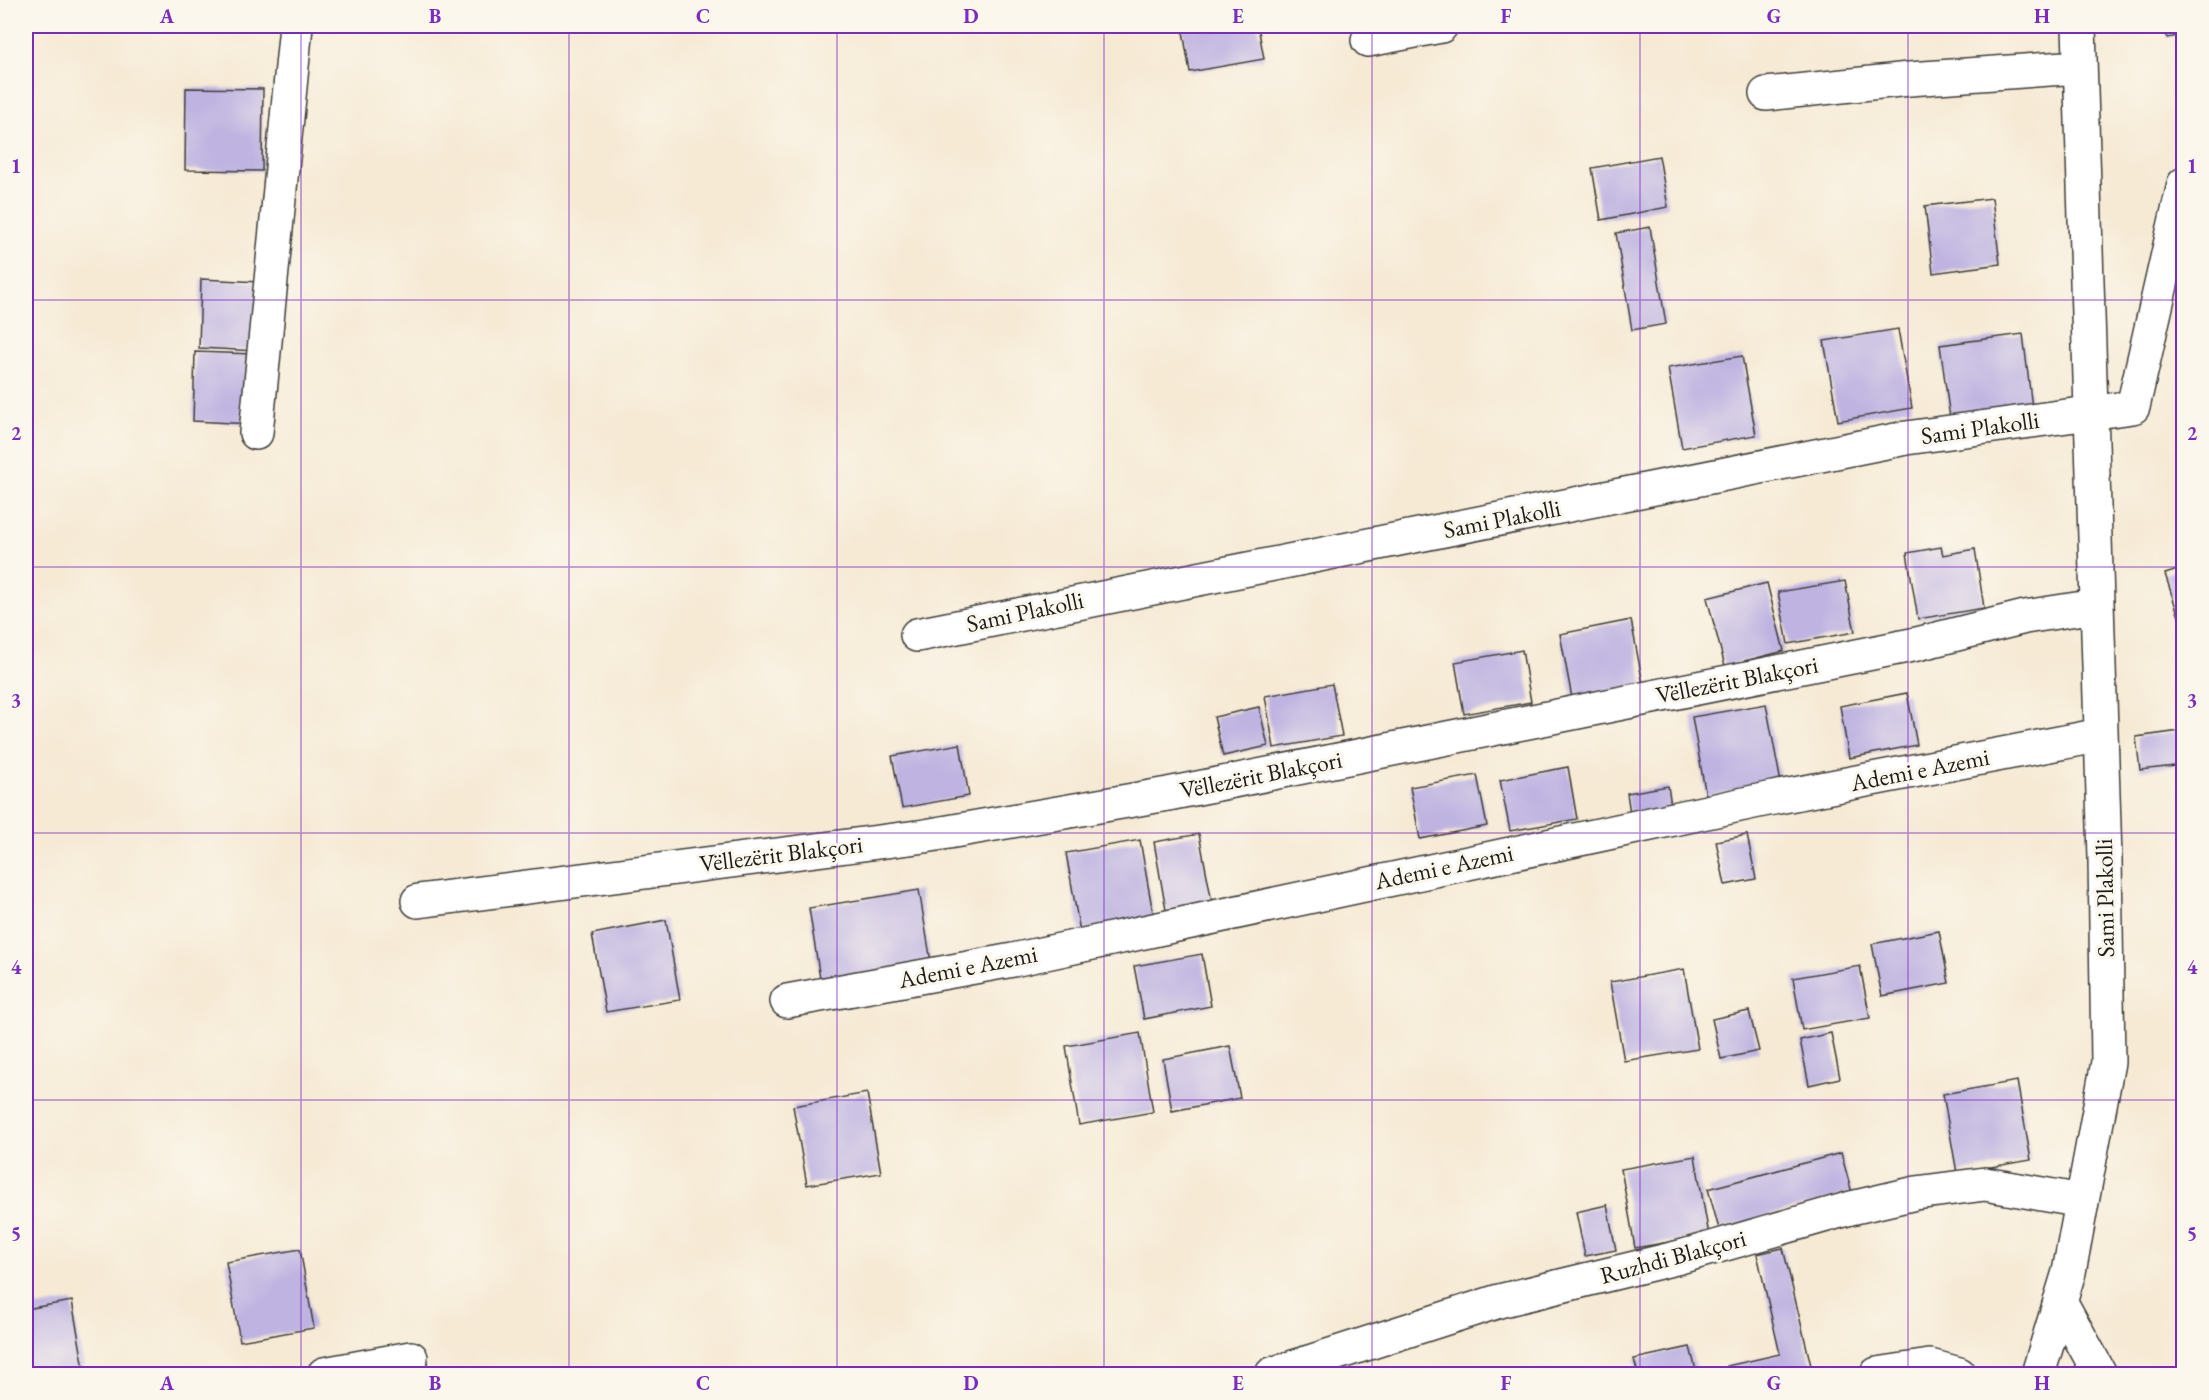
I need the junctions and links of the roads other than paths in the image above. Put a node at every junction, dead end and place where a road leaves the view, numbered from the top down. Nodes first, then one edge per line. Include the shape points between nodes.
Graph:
1 (296, 26) edge
2 (1441, 26) edge
3 (2079, 26) edge
4 (1368, 40) dead end
5 (2079, 67) junction
6 (1766, 94) dead end
7 (2184, 184) edge
8 (2089, 413) junction
9 (256, 433) dead end
10 (2096, 606) junction
11 (917, 634) dead end
12 (2101, 735) junction
13 (418, 901) dead end
14 (787, 1001) dead end
15 (2082, 1201) junction
16 (2060, 1301) junction
17 (411, 1358) dead end
18 (324, 1374) edge
19 (1272, 1374) edge
20 (1877, 1374) edge
21 (1959, 1374) edge
22 (2038, 1374) edge
23 (2100, 1374) edge

1 - 9 street
2 - 4 street
3 - 5 street, Sami Plakolli
5 - 6 street
5 - 8 street, Sami Plakolli
7 - 8 street via 2133,407
8 - 10 street, Sami Plakolli
8 - 11 street, Sami Plakolli via 1906,438
10 - 12 street, Sami Plakolli
10 - 13 street, Vëllezërit Blakçori via 2025,617 1917,644 1168,794 925,836
12 - 14 street, Ademi e Azemi via 1763,800 1013,960
12 - 15 street, Sami Plakolli via 2108,1062
15 - 16 street, Sami Plakolli
15 - 19 street, Ruzhdi Blakçori via 1985,1184 1916,1193 1499,1301
16 - 22 street, Sami Plakolli
16 - 23 street
17 - 18 street
20 - 21 street via 1930,1366

